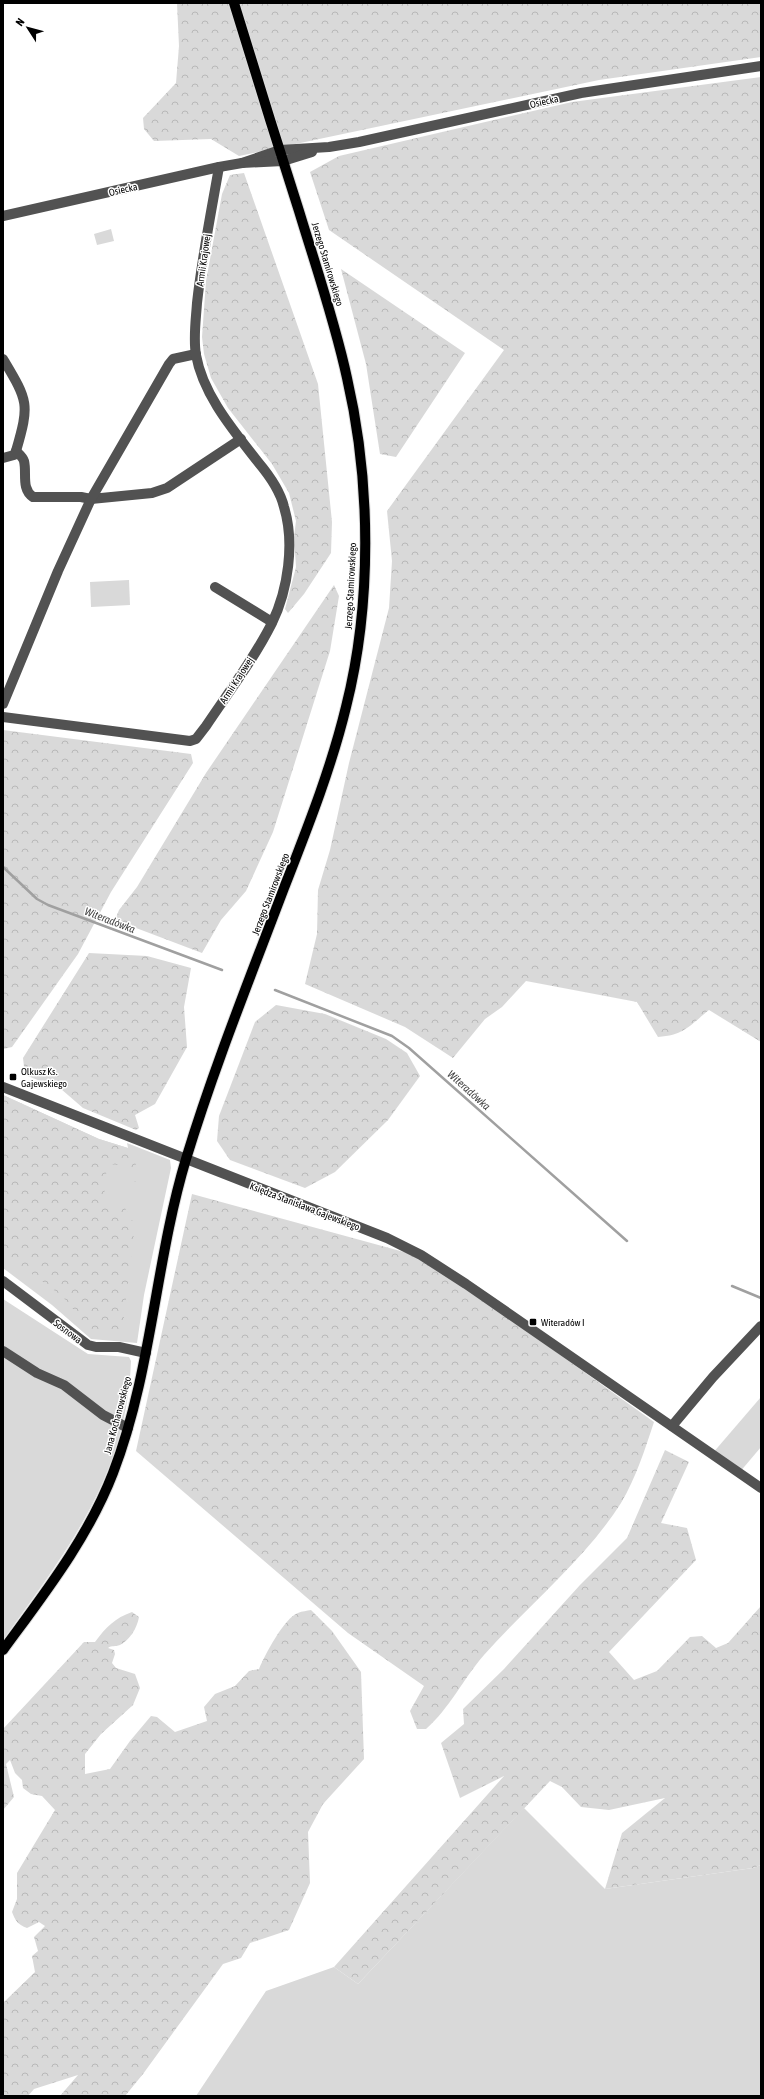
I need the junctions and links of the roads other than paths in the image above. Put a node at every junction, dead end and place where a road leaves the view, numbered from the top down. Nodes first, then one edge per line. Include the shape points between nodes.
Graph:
1 (234, 3) edge
2 (761, 66) edge
3 (329, 147) junction
4 (280, 150) junction
5 (283, 160) junction
6 (242, 163) junction
7 (219, 167) junction
8 (3, 216) edge
9 (196, 354) junction
10 (3, 359) edge
11 (241, 440) junction
12 (16, 451) junction
13 (3, 458) edge
14 (91, 499) junction
15 (215, 587) dead end
16 (272, 622) junction
17 (3, 704) edge
18 (3, 717) edge
19 (3, 1087) edge
20 (186, 1159) junction
21 (3, 1281) edge
22 (761, 1326) edge
23 (3, 1351) edge
24 (146, 1353) junction
25 (672, 1426) junction
26 (128, 1428) junction
27 (761, 1488) edge
28 (3, 1650) edge

1 - 4 main road, Jerzego Stamirowskiego
2 - 3 street, Osiecka via 581,93
3 - 4 street, Osiecka
3 - 5 street, Osiecka
4 - 5 main road, Jerzego Stamirowskiego
4 - 6 street, Osiecka
5 - 6 street, Osiecka
5 - 20 main road, Jerzego Stamirowskiego via 334,325 349,383 360,456 365,525 363,601 356,658 333,756 203,1104
6 - 7 street, Osiecka
7 - 8 street, Osiecka
7 - 9 street, Armii Krajowej via 201,260 196,313
9 - 11 street, Armii Krajowej via 204,380 222,413
9 - 14 street via 173,359 169,364
10 - 12 street via 17,382 26,406
11 - 14 street via 167,488 152,493
11 - 16 street, Armii Krajowej via 274,485 287,516 289,543 286,573
12 - 13 street via 14,455
12 - 14 street via 24,459 28,494 33,497
14 - 17 street
15 - 16 street
16 - 18 street, Armii Krajowej via 196,739 190,741
19 - 20 street, Księdza Stanisława Gajewskiego
20 - 24 main road, Jana Kochanowskiego via 169,1222
20 - 25 street, Księdza Stanisława Gajewskiego via 387,1238 421,1255
21 - 24 street, Sosnowa via 88,1345 119,1347
22 - 25 street via 712,1377
23 - 26 street via 37,1373 64,1385 103,1415
24 - 26 main road, Jana Kochanowskiego
25 - 27 street, Księdza Stanisława Gajewskiego
26 - 28 main road, Jana Kochanowskiego via 113,1473 87,1527

